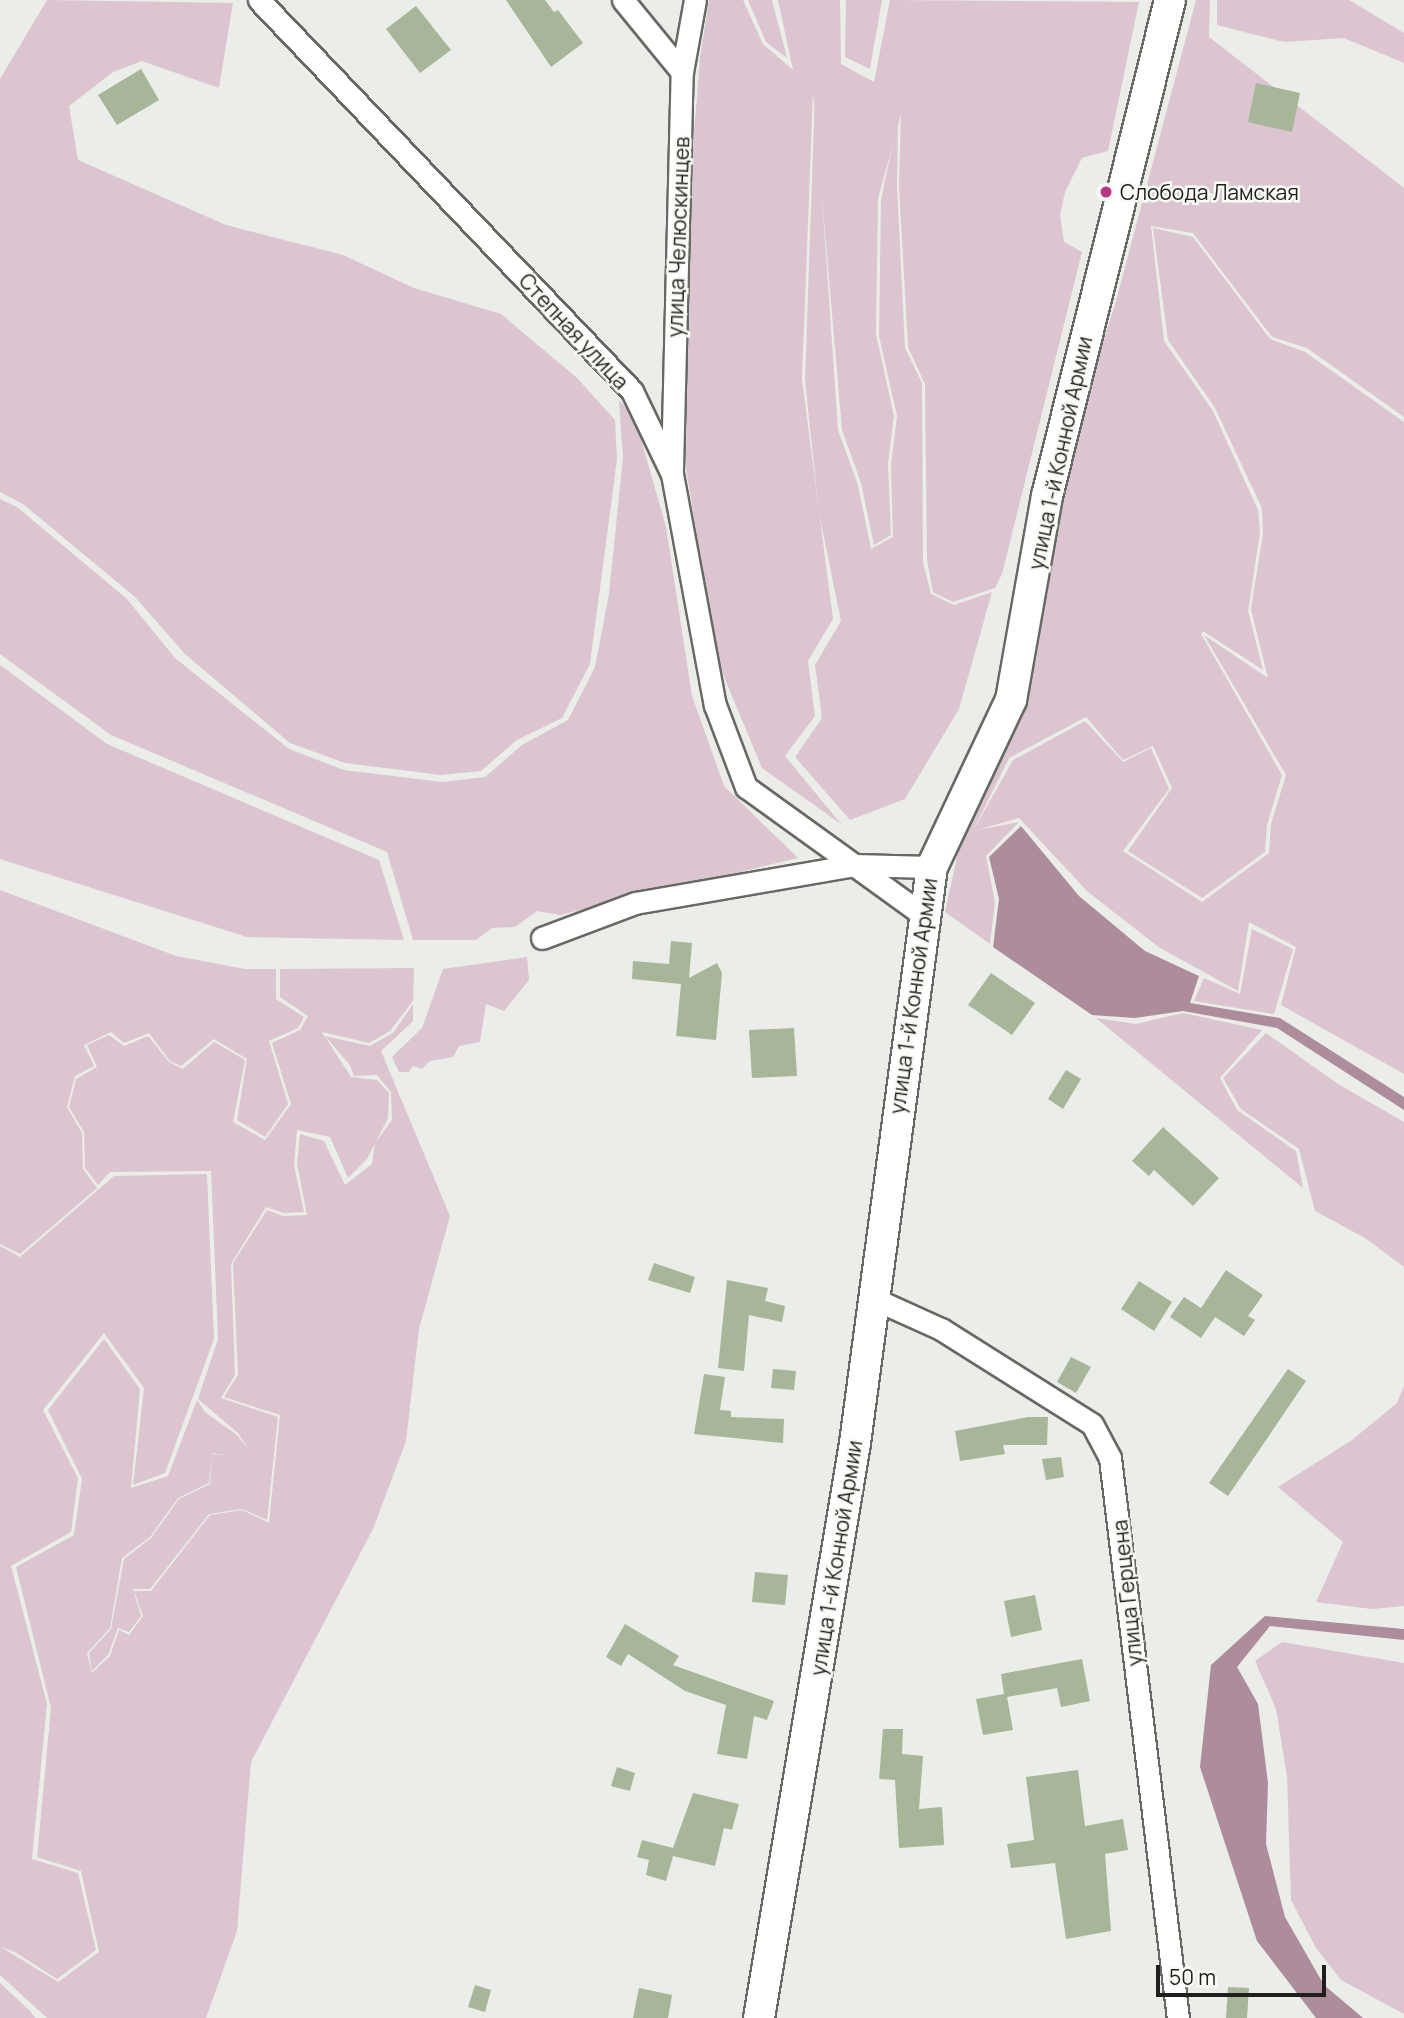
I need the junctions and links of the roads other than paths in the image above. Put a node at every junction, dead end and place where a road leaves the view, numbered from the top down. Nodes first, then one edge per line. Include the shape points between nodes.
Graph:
1 (259, 0) edge
2 (623, 0) edge
3 (695, 0) edge
4 (1170, 0) edge
5 (682, 72) junction
6 (672, 474) junction
7 (854, 864) junction
8 (932, 867) junction
9 (923, 915) junction
10 (542, 938) dead end
11 (872, 1298) junction
12 (759, 2018) edge
13 (1178, 2018) edge

1 - 6 street, Степная улица via 632,391
2 - 5 street
3 - 5 street, улица Челюскинцев
4 - 8 main road, улица 1-й Конной Армии via 1047,496 1011,700
5 - 6 street, улица Челюскинцев
6 - 7 street, Степная улица via 715,705 746,787
7 - 8 street
7 - 9 street, Степная улица
7 - 10 street via 635,903
8 - 9 main road, улица 1-й Конной Армии
9 - 11 main road, улица 1-й Конной Армии
11 - 12 main road, улица 1-й Конной Армии via 855,1443
11 - 13 street, улица Герцена via 941,1329 1092,1424 1110,1458

